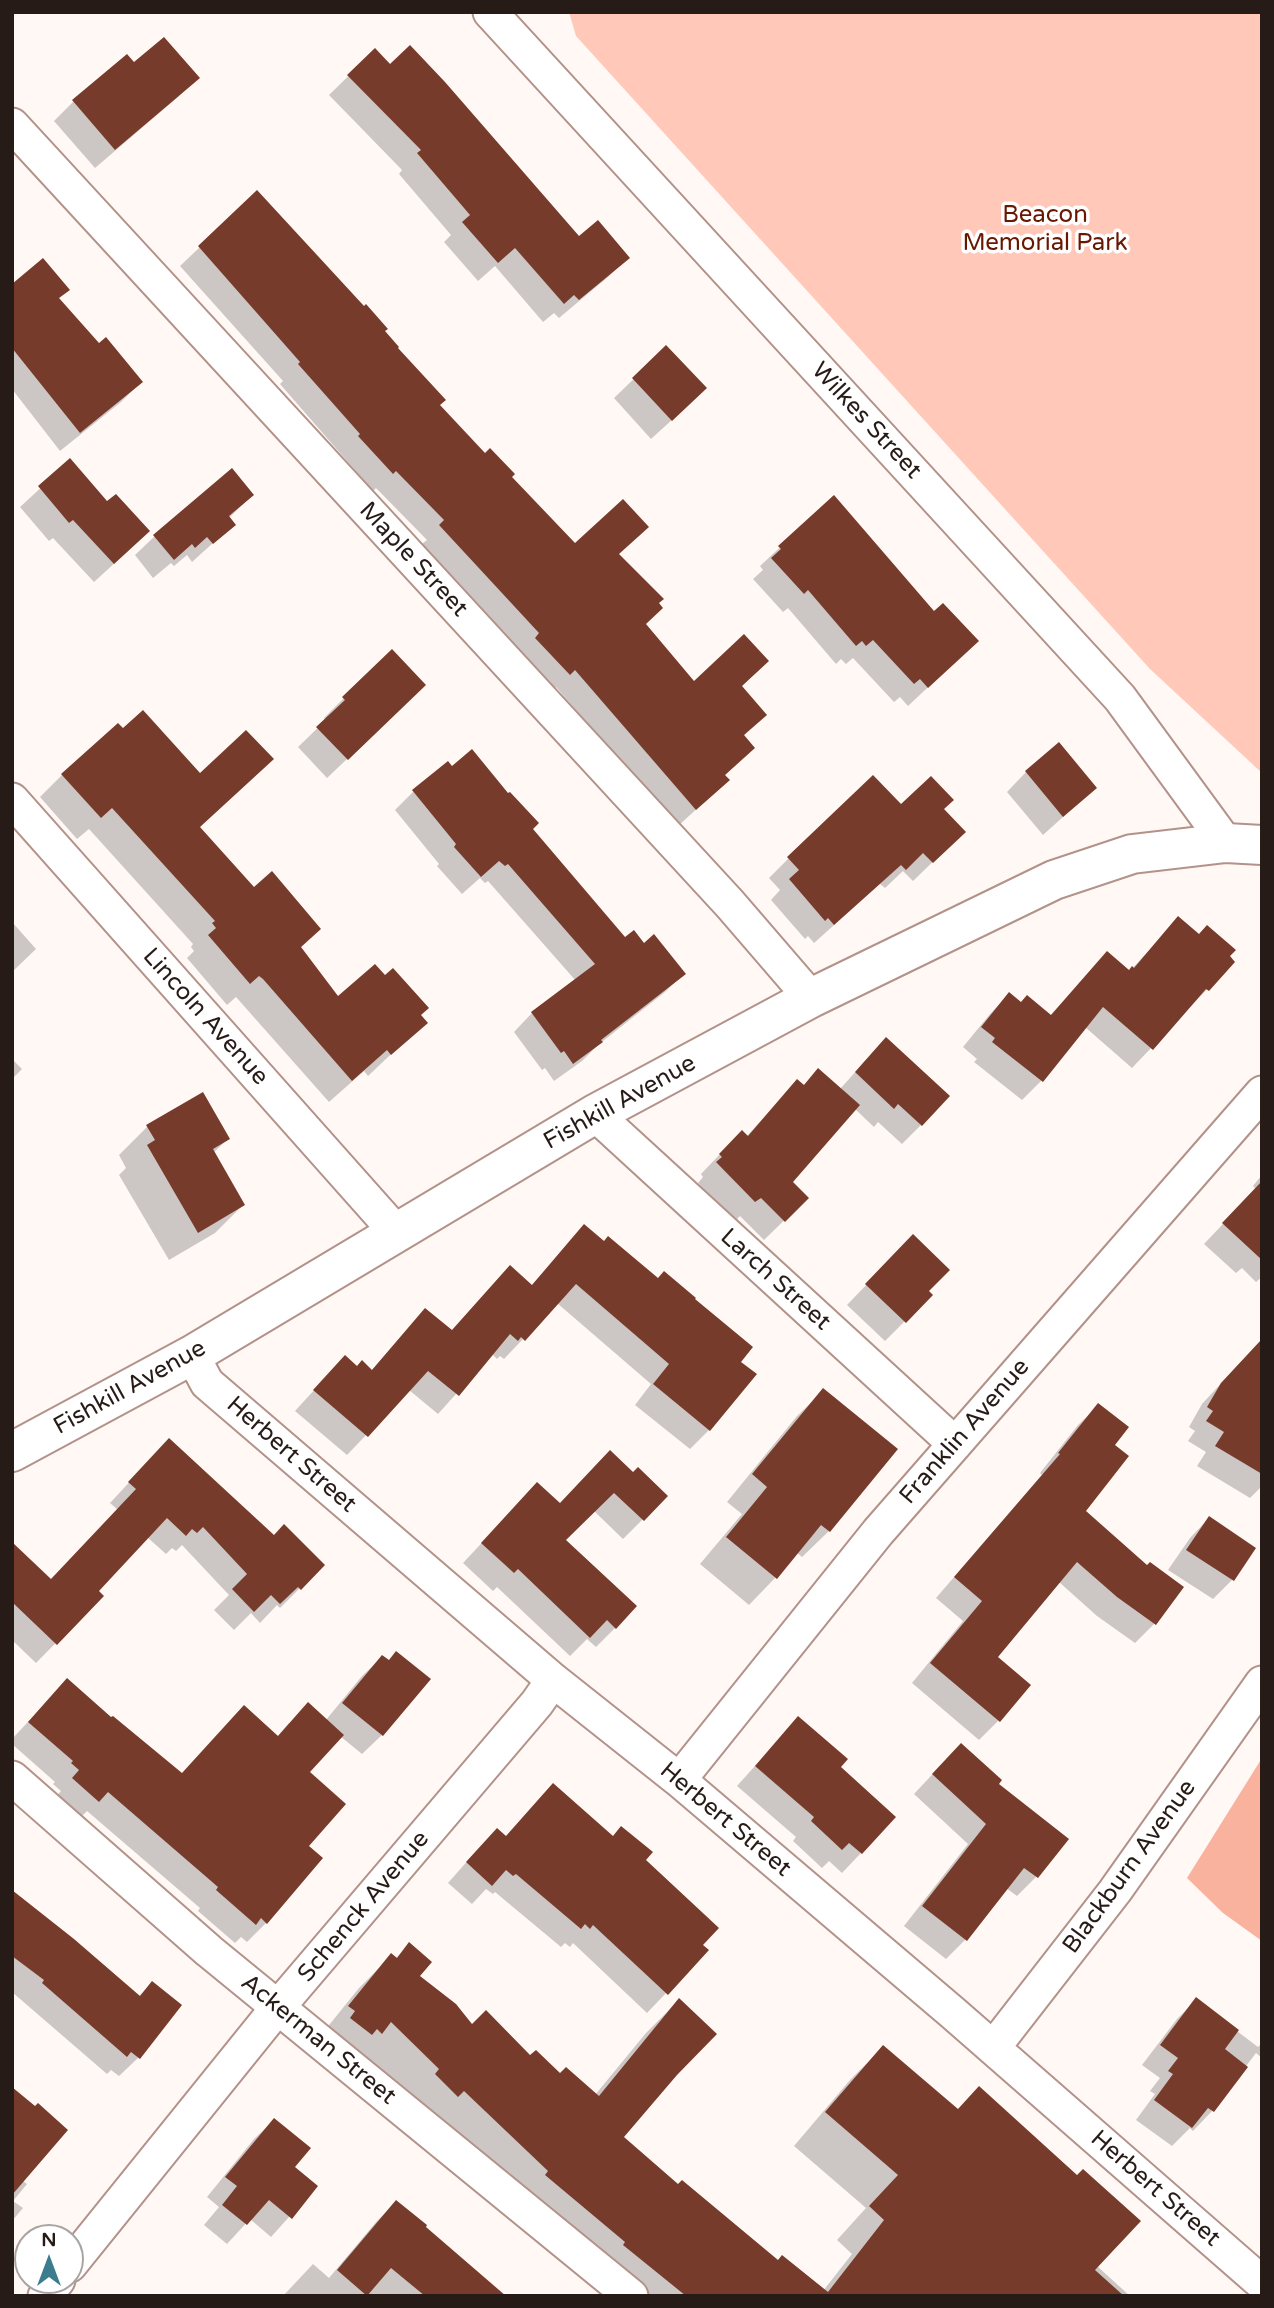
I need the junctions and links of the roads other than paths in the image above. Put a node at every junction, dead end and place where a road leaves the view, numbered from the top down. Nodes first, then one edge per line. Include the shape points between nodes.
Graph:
1 (490, 12) edge
2 (12, 125) edge
3 (12, 800) edge
4 (1244, 844) edge
5 (811, 998) junction
6 (1262, 1093) edge
7 (595, 1114) junction
8 (397, 1234) junction
9 (192, 1354) junction
10 (955, 1444) junction
11 (12, 1452) edge
12 (553, 1680) junction
13 (1262, 1683) edge
14 (12, 1778) edge
15 (679, 1780) junction
16 (278, 2007) junction
17 (993, 2048) junction
18 (84, 2248) edge
19 (1262, 2283) edge
20 (631, 2296) edge

1 - 4 street, Wilkes Street via 1120,698
2 - 5 street, Maple Street via 730,904
3 - 8 street, Lincoln Avenue
4 - 5 main road, Fishkill Avenue via 1132,854 1054,880
5 - 7 main road, Fishkill Avenue
6 - 10 street, Franklin Avenue
7 - 8 main road, Fishkill Avenue
7 - 10 street, Larch Street
8 - 9 main road, Fishkill Avenue
9 - 11 main road, Fishkill Avenue
9 - 12 street, Herbert Street via 207,1383
10 - 15 street, Franklin Avenue via 878,1532
12 - 15 street, Herbert Street
12 - 16 street, Schenck Avenue
13 - 17 street, Blackburn Avenue via 1115,1892
14 - 16 street, Ackerman Street
15 - 17 street, Herbert Street
16 - 18 street, Schenck Avenue
16 - 20 street, Ackerman Street
17 - 19 street, Herbert Street

